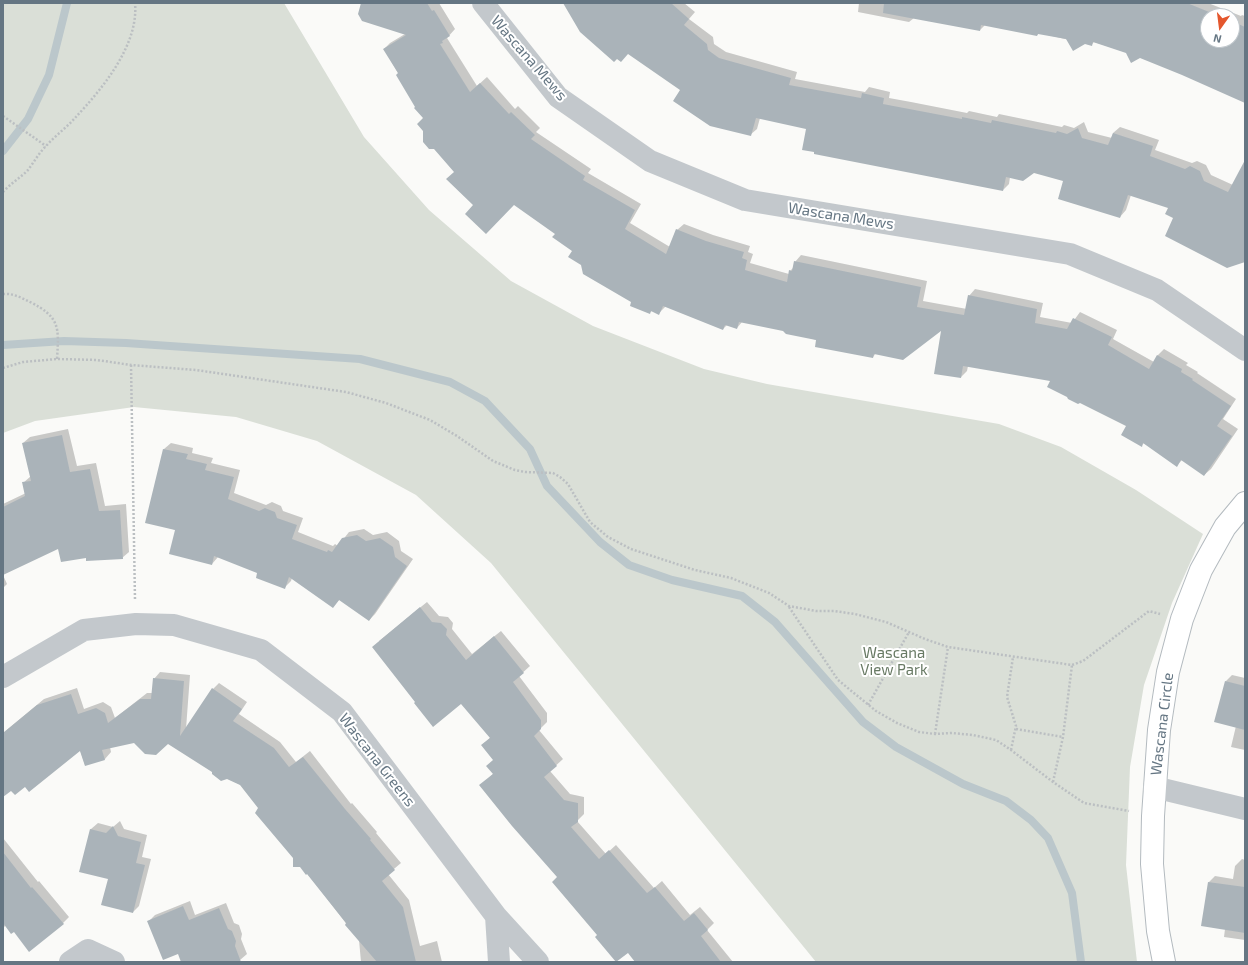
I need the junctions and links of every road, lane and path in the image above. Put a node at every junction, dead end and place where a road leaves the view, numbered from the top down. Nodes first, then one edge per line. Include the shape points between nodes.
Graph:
1 (135, 3) edge
2 (483, 3) edge
3 (3, 116) edge
4 (46, 146) junction
5 (3, 192) edge
6 (3, 294) edge
7 (1245, 350) edge
8 (56, 359) junction
9 (130, 365) junction
10 (3, 368) edge
11 (1245, 503) edge
12 (789, 606) junction
13 (1182, 619) junction
14 (136, 624) junction
15 (910, 632) junction
16 (948, 647) junction
17 (1013, 657) junction
18 (1072, 665) junction
19 (3, 677) edge
20 (868, 705) junction
21 (1016, 729) junction
22 (935, 734) junction
23 (1063, 737) junction
24 (1011, 750) junction
25 (1053, 782) junction
26 (1154, 786) junction
27 (1245, 809) edge
28 (1153, 816) junction
29 (496, 916) junction
30 (70, 962) edge
31 (114, 962) edge
32 (499, 962) edge
33 (538, 962) edge
34 (1164, 962) edge

1 - 4 path via 134,26 129,43 115,68 75,119
2 - 7 street, Wascana Mews via 558,97 650,161 745,200 1070,254 1157,290
3 - 4 path
4 - 5 path via 27,171
6 - 8 path via 20,297 41,307 54,319 57,328
8 - 9 path via 97,360
8 - 10 path via 23,362
9 - 12 path via 196,370 346,392 386,403 430,420 493,461 515,470 553,473 560,477 568,484 590,522 608,537 631,549 696,570 731,578 769,593
9 - 14 path
11 - 13 street, Wascana Circle via 1226,527 1201,570
12 - 15 path via 855,614 886,622
12 - 20 path via 838,680
13 - 18 path via 1149,611 1083,661
13 - 26 street, Wascana Circle via 1168,672
14 - 19 street, Wascana Greens via 84,630
14 - 29 street, Wascana Greens via 174,625 261,650 342,712
15 - 16 path
15 - 20 path
16 - 17 path
16 - 22 path
17 - 18 path
17 - 21 path via 1006,697
18 - 23 path
20 - 22 path via 897,723 919,732
21 - 23 path
21 - 24 path
22 - 24 path via 973,735 996,740
23 - 25 path
24 - 25 path
25 - 28 path via 1084,803
26 - 27 street
26 - 28 street, Wascana Circle
28 - 34 street, Wascana Circle via 1152,864 1158,931
29 - 32 street
29 - 33 street, Wascana Greens
30 - 31 street via 88,950

